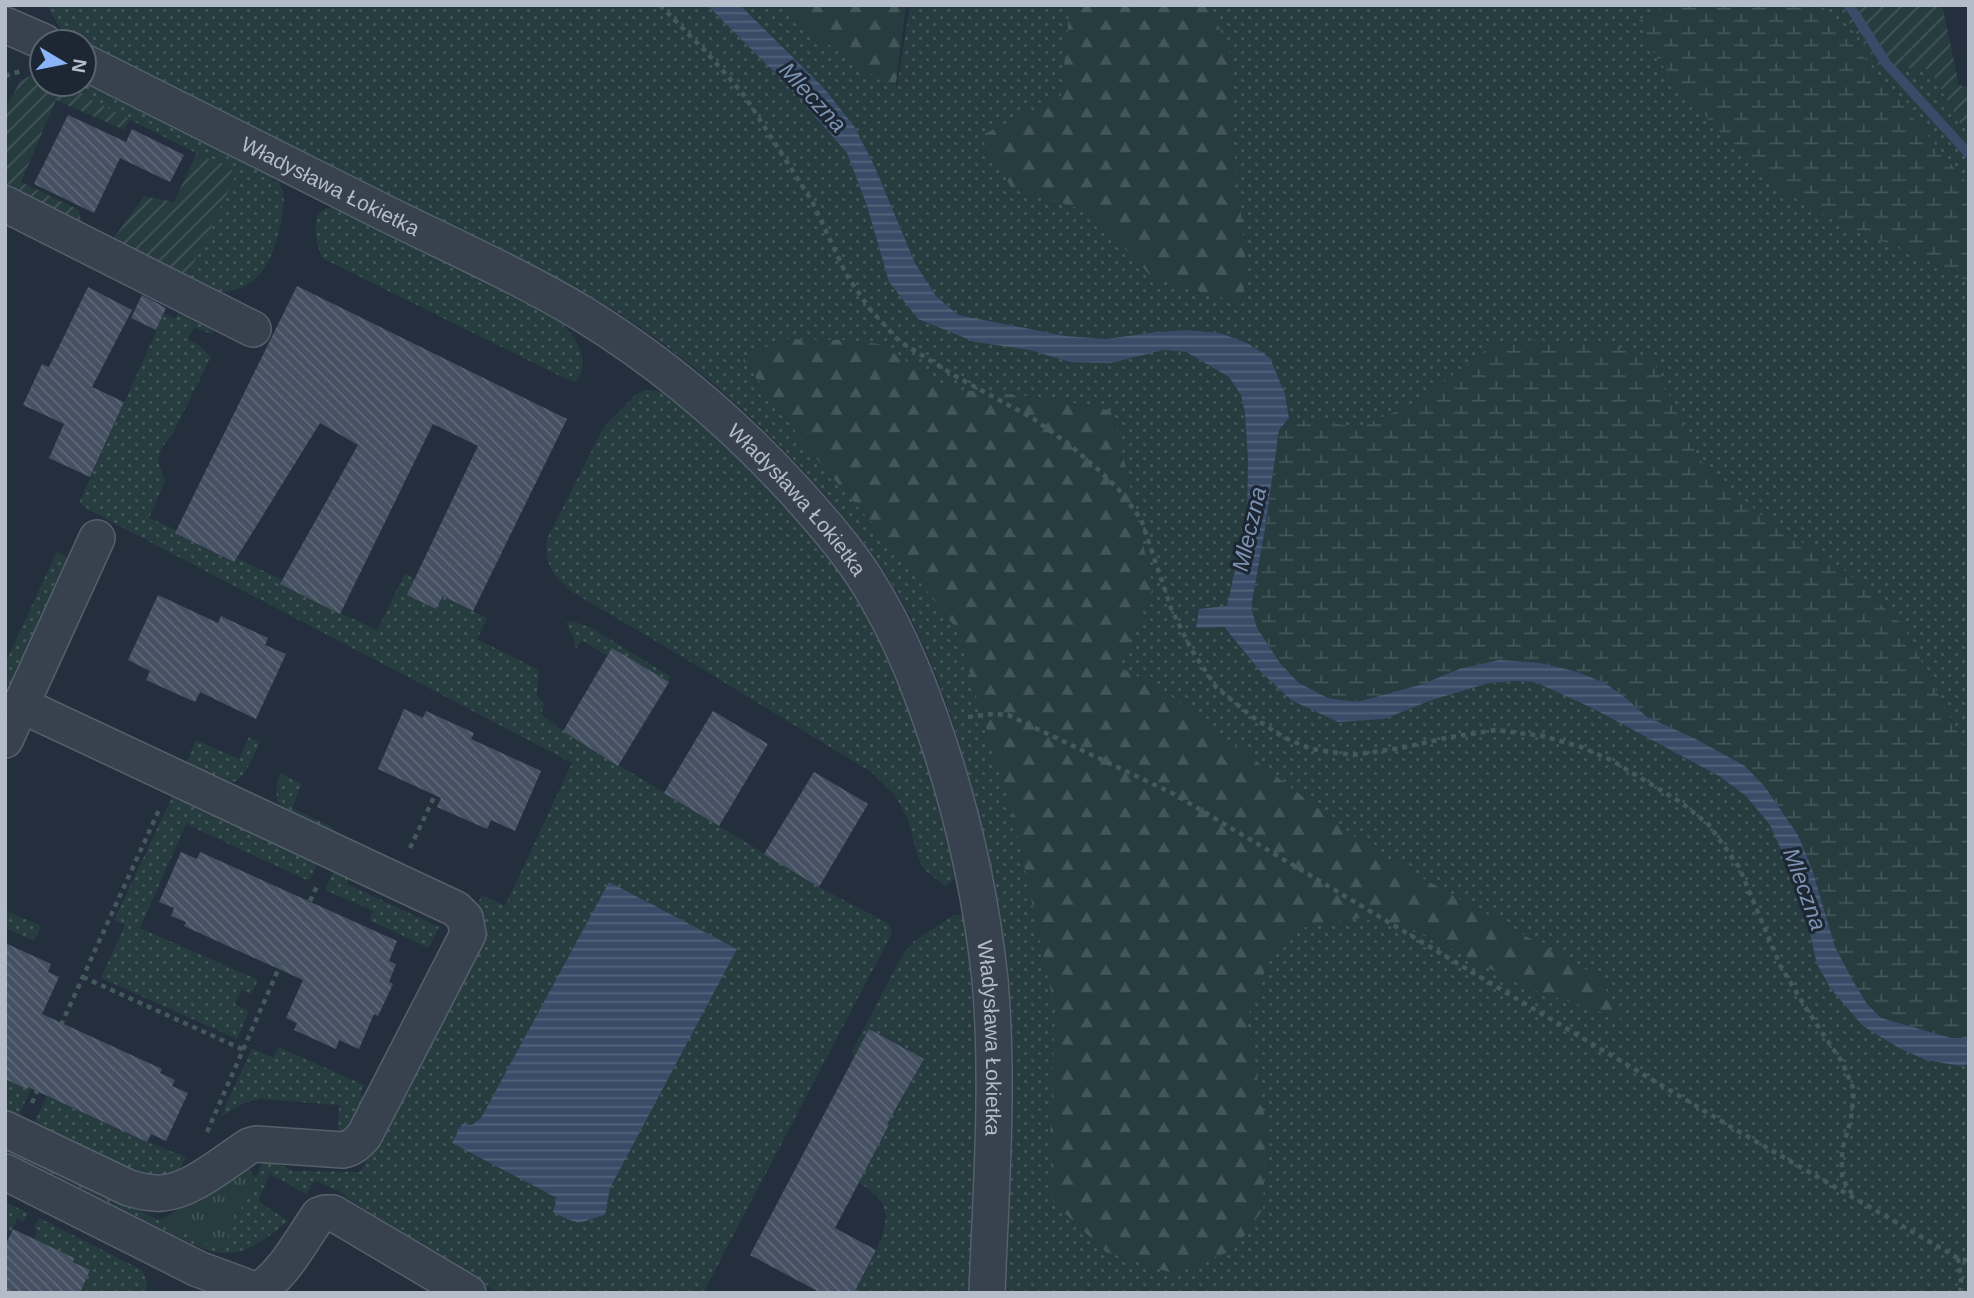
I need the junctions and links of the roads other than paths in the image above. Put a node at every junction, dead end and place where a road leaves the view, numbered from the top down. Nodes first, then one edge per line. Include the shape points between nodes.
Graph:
1 (5, 25) edge
2 (28, 35) edge
3 (98, 69) edge
4 (5, 204) edge
5 (253, 328) dead end
6 (97, 538) dead end
7 (21, 705) junction
8 (5, 740) edge
9 (5, 1129) edge
10 (5, 1172) edge
11 (420, 1281) edge
12 (260, 1292) edge
13 (468, 1293) edge
14 (987, 1293) edge

1 - 2 street
3 - 14 street, Władysława Łokietka via 579,312 720,415 844,548 894,628 917,679 951,781 981,915 994,1065
4 - 5 street
6 - 7 street
7 - 8 street
7 - 9 street via 456,909 465,918 468,934 356,1145 343,1150 256,1144 197,1181 163,1193 129,1188
10 - 12 street via 198,1269
11 - 12 street via 334,1213 325,1213
11 - 13 street

